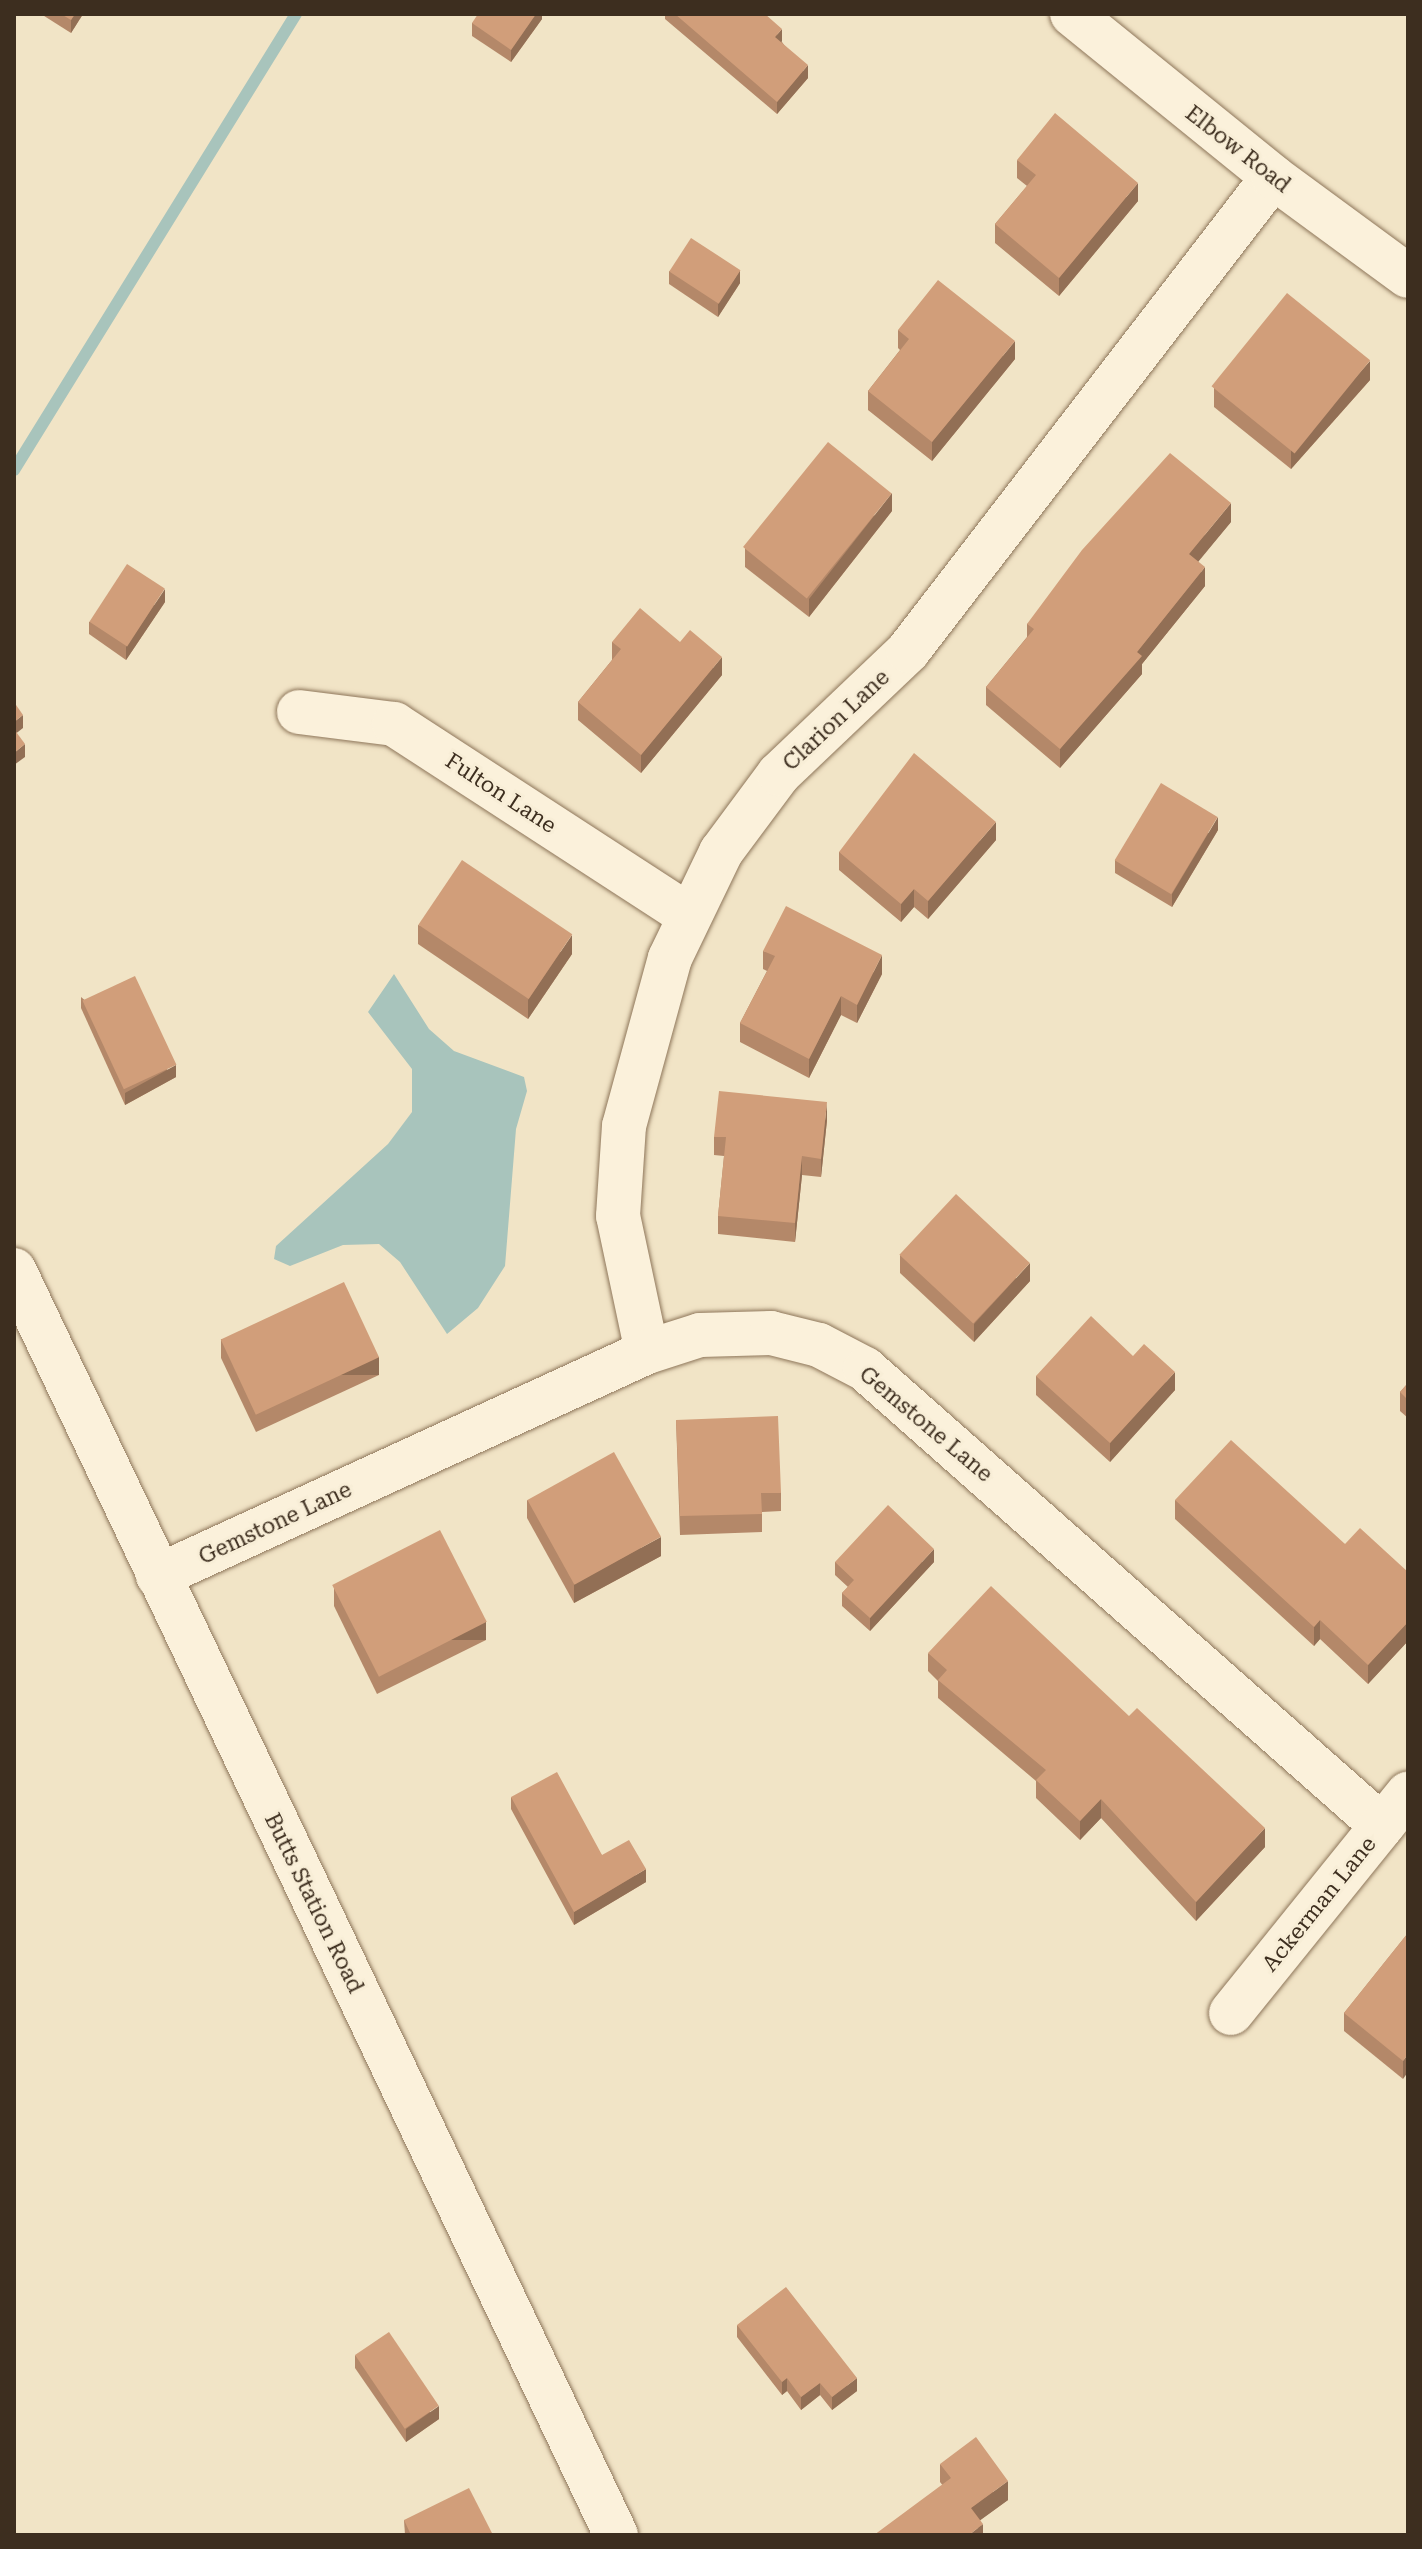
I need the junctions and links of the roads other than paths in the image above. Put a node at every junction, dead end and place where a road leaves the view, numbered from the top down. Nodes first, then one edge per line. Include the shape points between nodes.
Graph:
1 (1072, 14) edge
2 (1273, 177) junction
3 (1408, 276) edge
4 (299, 712) dead end
5 (688, 915) junction
6 (14, 1270) edge
7 (647, 1352) junction
8 (158, 1576) junction
9 (1395, 1810) edge
10 (1231, 2013) dead end
11 (616, 2535) edge

1 - 2 street, Elbow Road
2 - 3 street, Elbow Road
2 - 5 street, Clarion Lane via 908,651 754,803
4 - 5 street, Fulton Lane via 394,724
5 - 7 street, Clarion Lane via 648,1025 618,1174 624,1271
6 - 8 street, Butts Station Road
7 - 8 street, Gemstone Lane
7 - 9 street, Gemstone Lane via 700,1335 771,1333 819,1345 865,1369
8 - 11 street, Butts Station Road
9 - 10 street, Ackerman Lane

